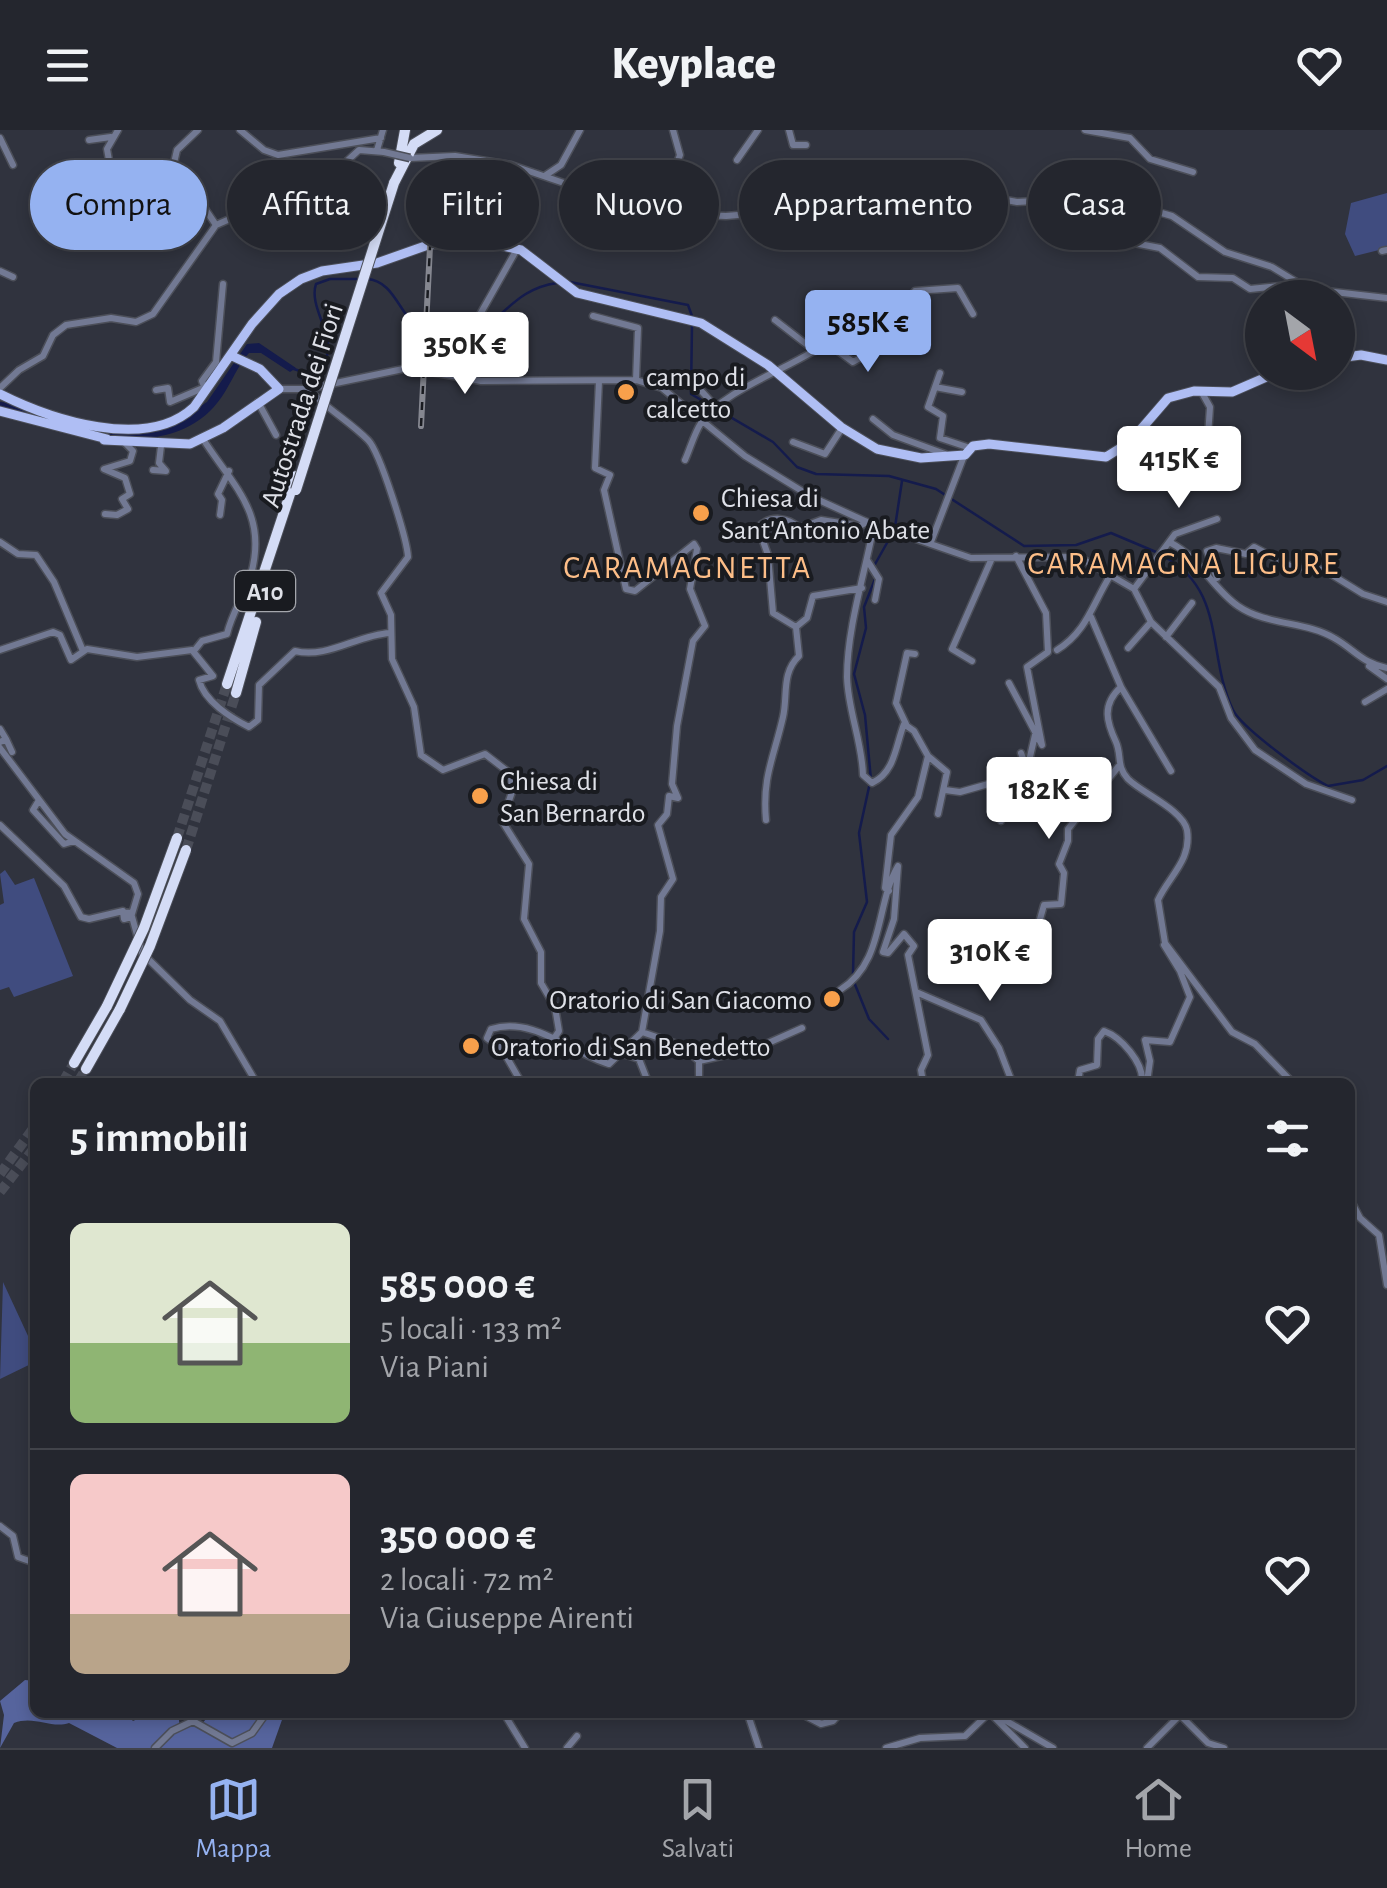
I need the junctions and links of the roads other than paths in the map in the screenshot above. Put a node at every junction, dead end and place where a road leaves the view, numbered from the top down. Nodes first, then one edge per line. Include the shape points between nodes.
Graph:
1 (198, 130) edge
2 (240, 130) edge
3 (401, 130) edge
4 (437, 130) edge
5 (580, 130) edge
6 (674, 130) edge
7 (758, 130) edge
8 (789, 130) edge
9 (1085, 130) edge
10 (115, 133) edge
11 (382, 134) edge
12 (0, 138) edge
13 (89, 140) dead end
14 (806, 145) dead end
15 (380, 151) junction
16 (109, 160) edge
17 (678, 160) edge
18 (737, 160) dead end
19 (13, 164) dead end
20 (1193, 172) dead end
21 (546, 175) junction
22 (559, 180) edge
23 (391, 182) junction
24 (1008, 200) edge
25 (216, 225) junction
26 (1161, 249) edge
27 (418, 250) edge
28 (516, 250) edge
29 (518, 250) edge
30 (0, 270) edge
31 (0, 280) edge
32 (1293, 280) edge
33 (222, 284) dead end
34 (1245, 287) edge
35 (1355, 295) edge
36 (1387, 298) edge
37 (973, 314) dead end
38 (593, 316) dead end
39 (775, 320) dead end
40 (474, 325) dead end
41 (815, 351) junction
42 (232, 356) junction
43 (1355, 356) edge
44 (1387, 360) edge
45 (772, 370) junction
46 (940, 373) dead end
47 (698, 379) dead end
48 (599, 380) junction
49 (636, 380) junction
50 (1245, 386) edge
51 (935, 387) junction
52 (204, 388) junction
53 (280, 388) junction
54 (307, 388) junction
55 (705, 389) dead end
56 (156, 390) dead end
57 (0, 391) edge
58 (1201, 391) junction
59 (962, 392) dead end
60 (258, 402) junction
61 (717, 406) junction
62 (0, 411) edge
63 (705, 418) junction
64 (873, 419) dead end
65 (842, 428) junction
66 (276, 434) dead end
67 (105, 436) junction
68 (1208, 436) dead end
69 (203, 439) junction
70 (793, 442) dead end
71 (125, 444) junction
72 (161, 446) junction
73 (968, 451) junction
74 (945, 454) junction
75 (686, 460) dead end
76 (153, 470) dead end
77 (229, 470) junction
78 (294, 489) junction
79 (105, 514) dead end
80 (220, 515) dead end
81 (1217, 519) dead end
82 (871, 523) junction
83 (0, 542) edge
84 (931, 542) junction
85 (1168, 545) junction
86 (1016, 556) junction
87 (992, 558) junction
88 (870, 563) junction
89 (1110, 576) junction
90 (1217, 582) junction
91 (862, 588) junction
92 (1134, 588) junction
93 (875, 600) dead end
94 (1387, 602) edge
95 (1192, 603) dead end
96 (1092, 616) junction
97 (1151, 622) junction
98 (796, 627) junction
99 (390, 633) junction
100 (1166, 637) junction
101 (1128, 648) dead end
102 (0, 650) edge
103 (1057, 650) dead end
104 (84, 651) junction
105 (194, 652) junction
106 (915, 654) dead end
107 (972, 660) dead end
108 (1369, 664) junction
109 (1387, 668) edge
110 (1387, 679) edge
111 (1009, 683) dead end
112 (227, 684) tunnel mouth
113 (1121, 687) junction
114 (1387, 689) edge
115 (236, 694) tunnel mouth
116 (1366, 702) dead end
117 (906, 724) junction
118 (0, 728) edge
119 (1035, 735) junction
120 (2, 743) edge
121 (12, 752) dead end
122 (1021, 753) dead end
123 (928, 756) junction
124 (1119, 766) junction
125 (1171, 771) dead end
126 (945, 790) junction
127 (1352, 800) dead end
128 (938, 814) dead end
129 (766, 820) dead end
130 (1001, 821) dead end
131 (0, 826) edge
132 (177, 838) tunnel mouth
133 (186, 850) tunnel mouth
134 (889, 891) junction
135 (128, 917) junction
136 (1001, 939) dead end
137 (1165, 942) junction
138 (840, 990) dead end
139 (916, 992) junction
140 (802, 1028) dead end
141 (642, 1032) junction
142 (555, 1037) junction
143 (623, 1054) junction
144 (699, 1061) junction
145 (74, 1063) tunnel mouth
146 (86, 1070) tunnel mouth
147 (254, 1078) edge
148 (519, 1078) edge
149 (646, 1078) edge
150 (698, 1078) edge
151 (922, 1078) edge
152 (1012, 1078) edge
153 (1079, 1078) edge
154 (1144, 1078) edge
155 (1146, 1078) edge
156 (1288, 1078) edge
157 (1355, 1208) edge
158 (1360, 1218) junction
159 (1355, 1223) edge
160 (1387, 1284) edge
161 (0, 1526) edge
162 (30, 1561) edge
163 (263, 1718) edge
164 (506, 1718) edge
165 (749, 1718) edge
166 (984, 1718) edge
167 (996, 1718) edge
168 (1001, 1718) edge
169 (1175, 1718) edge
170 (1190, 1718) edge
171 (577, 1736) dead end
172 (154, 1748) edge
173 (525, 1748) edge
174 (567, 1748) edge
175 (759, 1748) edge
176 (886, 1748) edge
177 (1025, 1748) edge
178 (1054, 1748) edge
179 (1147, 1748) edge
180 (1224, 1748) edge

1 - 25 street via 177,150 174,163
2 - 11 street via 282,156
3 - 23 highway, Autostrada dei Fiori / A10
3 - 23 highway, Autostrada dei Fiori / A10
4 - 23 highway via 414,144
5 - 21 street via 561,165
6 - 17 street
7 - 18 street
8 - 14 street via 793,144
9 - 20 street via 1130,138 1150,159
10 - 13 street
10 - 16 street
11 - 15 street
12 - 19 street
15 - 21 street, bridge via 463,157
15 - 25 street via 359,150 334,173
21 - 22 street
23 - 78 highway, Autostrada dei Fiori / A10, bridge
24 - 32 street via 1106,196 1172,216 1224,252
25 - 57 street via 154,314 136,322 111,318 66,325 43,356
26 - 34 street via 1206,280 1234,278
27 - 42 main road via 302,278 268,306
28 - 40 street
29 - 45 main road via 570,289 692,319
30 - 31 street via 13,277
33 - 52 street via 216,362
35 - 36 street
37 - 41 street via 958,288 915,290 874,352 852,362 834,338
38 - 49 street via 638,328
39 - 41 street
41 - 45 street
42 - 52 main road
42 - 53 main road
43 - 44 main road
45 - 61 street
45 - 65 main road
46 - 51 street
47 - 61 street via 698,392
48 - 49 street
48 - 54 street via 481,381 408,368
48 - 141 street via 595,468 610,475 604,490 626,590 635,592 694,544 690,589 705,626 692,642 677,726 672,784 679,796 669,796 658,825 673,880 661,897
49 - 63 street via 655,384
50 - 58 main road
51 - 59 street
51 - 73 street via 928,407 944,416 940,438
52 - 56 street via 170,402 168,388
52 - 67 main road via 191,410 174,420
53 - 54 street
53 - 60 main road
54 - 99 street via 369,441 396,498 408,554 381,593
55 - 61 street
57 - 67 main road
58 - 68 street via 1210,407
58 - 73 main road via 1168,398 1130,442 1106,457 988,444
60 - 66 street
60 - 69 main road
61 - 63 street
62 - 67 main road
63 - 75 street
63 - 82 street via 745,456
64 - 74 street via 893,435
65 - 70 street via 825,454
65 - 74 main road via 892,454
67 - 71 main road
69 - 72 main road
69 - 77 street
71 - 72 main road
71 - 79 street via 130,461 104,469 125,478 130,494 122,499 128,508
72 - 76 street via 159,463 166,471
73 - 74 main road
73 - 84 street
77 - 80 street via 218,494
77 - 105 street via 258,533 251,575 228,632 200,642
78 - 112 highway, Autostrada dei Fiori / A10
78 - 115 highway, Autostrada dei Fiori / A10
81 - 85 street via 1182,530
82 - 84 street
82 - 88 street
82 - 98 street via 821,520 806,528 774,519 756,531 768,555 773,613
83 - 104 street via 18,554 36,555
84 - 87 street via 964,557
85 - 90 street
85 - 92 street
86 - 87 street
86 - 89 street via 1079,556
86 - 119 street via 1046,613 1048,652 1028,667 1042,745
87 - 107 street via 952,649
88 - 91 street
88 - 93 street via 878,575
89 - 92 street
89 - 96 street
90 - 94 street via 1206,550 1246,554 1254,546 1298,569 1324,570
90 - 108 street via 1250,613 1336,639
91 - 98 street via 812,597 807,618
91 - 117 street via 847,675 868,782 878,782 888,769
92 - 97 street
95 - 100 street
96 - 103 street
96 - 113 street
97 - 100 street
97 - 101 street
98 - 129 street via 799,656 791,664 764,782
99 - 105 street via 312,654 295,650 259,685 256,726 224,714 204,692 199,680 212,676
99 - 142 street via 392,659 414,706 421,755 442,770 477,754 495,758 513,781 502,821 528,864 524,919 541,952 542,983 560,1031
100 - 127 street via 1213,680 1255,750 1306,784
102 - 104 street via 53,632 69,658
104 - 105 street via 137,657
106 - 117 street via 907,653 896,703
108 - 109 street
108 - 110 street
111 - 119 street
113 - 124 street via 1106,720
113 - 125 street
114 - 116 street
117 - 123 street
118 - 120 street
119 - 122 street via 1028,770
120 - 121 street
120 - 135 street via 74,841 137,886
123 - 126 street via 946,771
123 - 134 street via 918,797 891,834
124 - 136 street via 1068,830 1058,866 1064,873 1061,904 1044,905 1021,954 1012,956
124 - 137 street via 1186,828 1183,865 1158,900
126 - 128 street
126 - 130 street via 999,781
131 - 135 street via 64,886 81,917
132 - 145 highway, bridge via 144,928
133 - 146 highway, bridge via 150,946
134 - 138 street via 880,931 853,981
134 - 139 street via 898,866 885,954 904,934 914,946 908,955
135 - 147 street via 142,953 220,1020
137 - 155 street via 1190,997 1170,1042 1145,1040
137 - 156 street via 1232,1032 1255,1044
139 - 151 street via 928,1056
139 - 152 street via 980,1020
140 - 144 street via 757,1048
141 - 143 street
141 - 144 street
142 - 143 street via 603,1063
142 - 148 street via 505,1026 487,1032
143 - 149 street via 639,1059
144 - 150 street
153 - 154 street via 1080,1070 1097,1065 1104,1031 1117,1038
157 - 158 street
158 - 159 street
158 - 160 street via 1379,1235
161 - 162 street via 13,1536 18,1556
163 - 172 street via 232,1744 192,1721
164 - 173 street
165 - 175 street
166 - 176 street via 965,1736
167 - 177 street
168 - 178 street
169 - 179 street
170 - 180 street via 1208,1742
171 - 174 street

